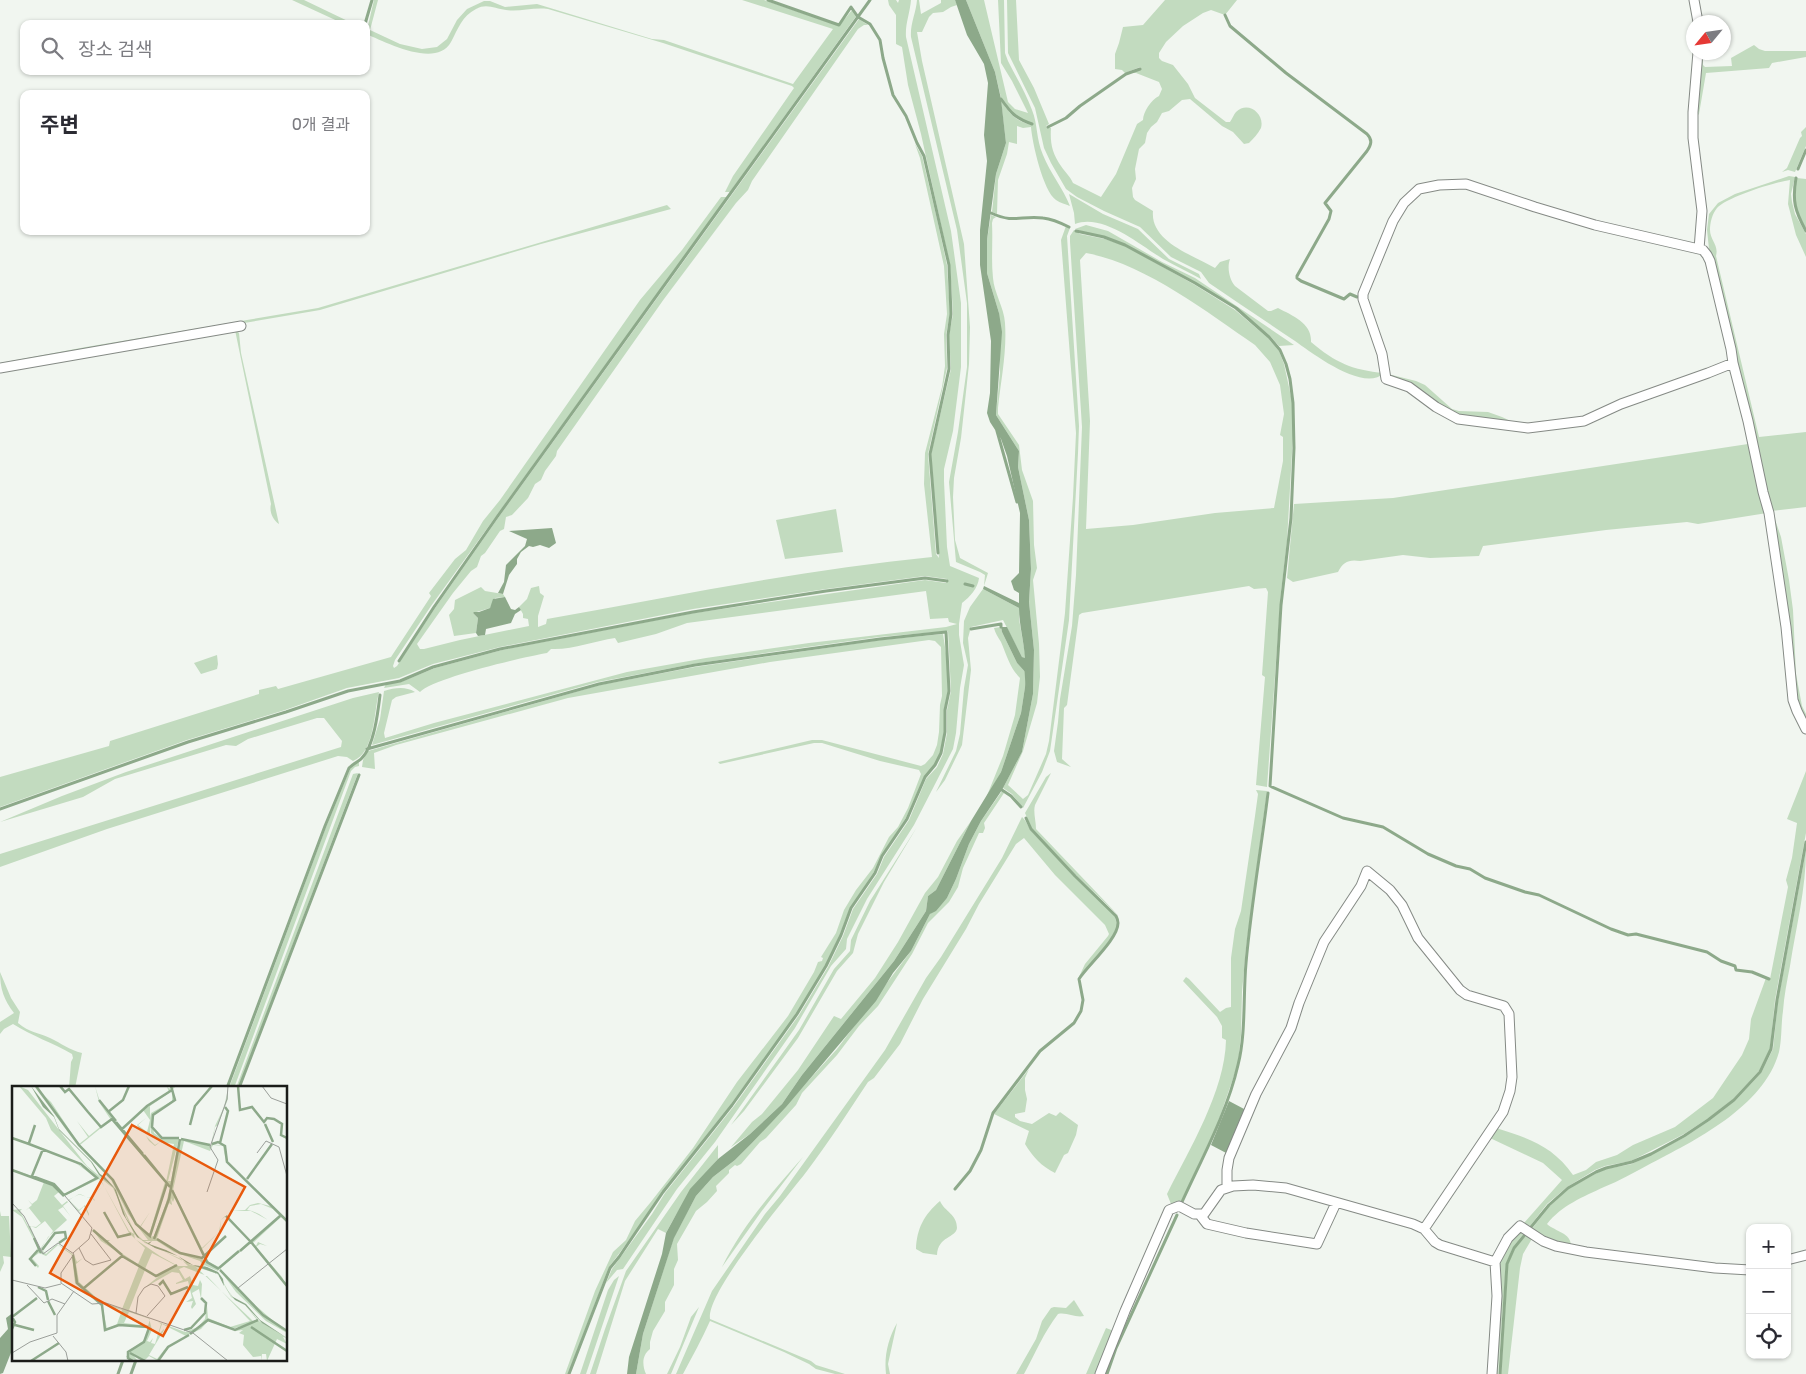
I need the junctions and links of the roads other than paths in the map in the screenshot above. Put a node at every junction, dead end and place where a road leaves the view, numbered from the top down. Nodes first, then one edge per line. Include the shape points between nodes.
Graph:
1 (1694, 0) edge
2 (1697, 15) edge
3 (1697, 60) edge
4 (1699, 249) junction
5 (240, 326) dead end
6 (1733, 363) junction
7 (0, 368) edge
8 (1806, 729) edge
9 (1227, 1187) junction
10 (1336, 1203) junction
11 (1200, 1215) junction
12 (1424, 1229) junction
13 (1806, 1255) edge
14 (1791, 1259) edge
15 (1495, 1262) junction
16 (1746, 1270) edge
17 (1100, 1374) edge
18 (1492, 1374) edge

1 - 2 street
3 - 4 street via 1693,119 1702,211
4 - 6 street via 1708,255 1710,261
4 - 6 street via 1595,225 1466,184 1427,186 1410,196 1398,212 1362,299 1382,354 1386,379 1409,387 1458,419 1528,428 1575,423
5 - 7 street
6 - 8 street via 1769,513 1793,700
9 - 10 street via 1286,1188
9 - 11 street
9 - 12 street via 1229,1158 1256,1094 1291,1028 1324,942 1361,886 1367,871 1402,905 1418,938 1460,990 1504,1006 1509,1014 1512,1077 1503,1112
10 - 11 street via 1317,1244 1207,1224
10 - 12 street
11 - 17 street via 1179,1206 1169,1210
12 - 15 street via 1440,1245
13 - 14 street
15 - 16 street via 1508,1238 1520,1226 1556,1246 1586,1252
15 - 18 street via 1497,1296

